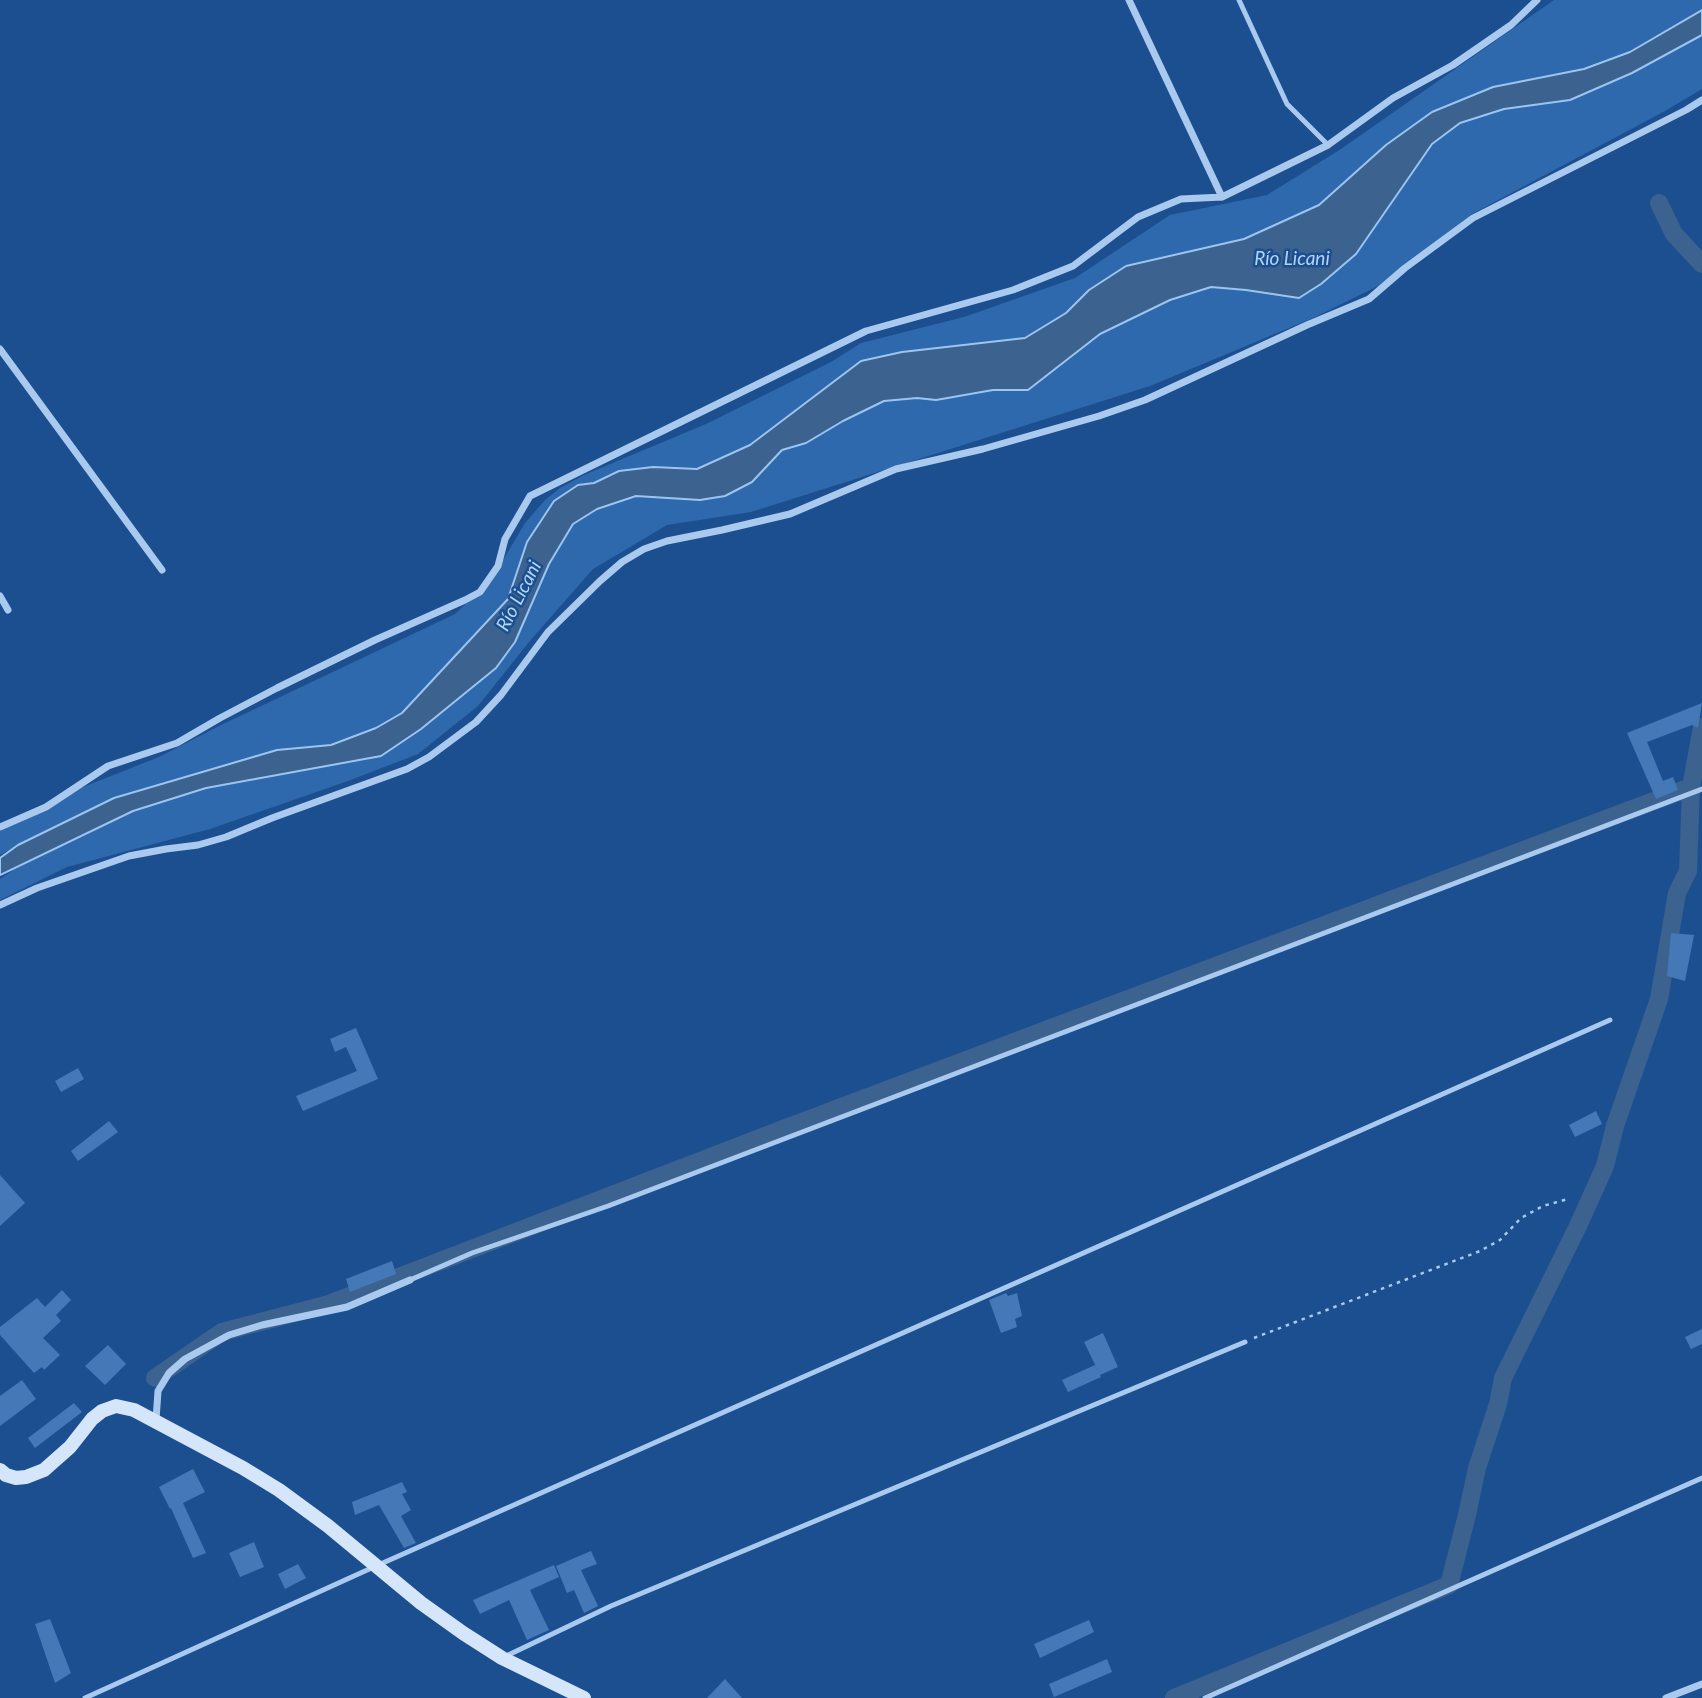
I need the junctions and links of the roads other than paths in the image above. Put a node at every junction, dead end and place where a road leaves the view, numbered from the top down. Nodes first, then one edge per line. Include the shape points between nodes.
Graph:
1 (1129, 0) edge
2 (1239, 0) edge
3 (1537, 0) edge
4 (1702, 100) edge
5 (1328, 145) junction
6 (1222, 197) junction
7 (0, 349) edge
8 (162, 570) dead end
9 (0, 596) edge
10 (8, 610) dead end
11 (1702, 789) edge
12 (0, 827) edge
13 (0, 905) edge
14 (1610, 1020) dead end
15 (410, 1280) joint
16 (1245, 1342) road end
17 (156, 1420) junction
18 (0, 1470) edge
19 (1702, 1478) edge
20 (376, 1566) junction
21 (502, 1658) junction
22 (1702, 1684) edge
23 (85, 1698) edge
24 (584, 1698) edge
25 (1205, 1698) edge
26 (1666, 1698) edge

1 - 6 street
2 - 5 lane via 1287,104
3 - 5 street via 1511,25 1453,65 1394,97
4 - 13 street via 1473,218 1369,299 1145,400 983,449 896,469 790,514 643,549 600,581 548,632 477,722 407,769 226,837 129,856
5 - 6 street
6 - 12 street via 1181,199 1138,217 1073,266 1013,290 866,331 530,496 505,540 498,566 480,592 277,688 177,743 108,766 46,807
7 - 8 street
9 - 10 street
11 - 15 lane
14 - 20 lane
15 - 17 street via 347,1307 229,1335 185,1359 158,1391
16 - 21 lane via 611,1606
17 - 18 main road via 116,1406 92,1419 44,1470 16,1478
17 - 20 main road via 279,1490
19 - 25 lane
20 - 21 main road via 421,1604
20 - 23 lane
21 - 24 main road
22 - 26 street

